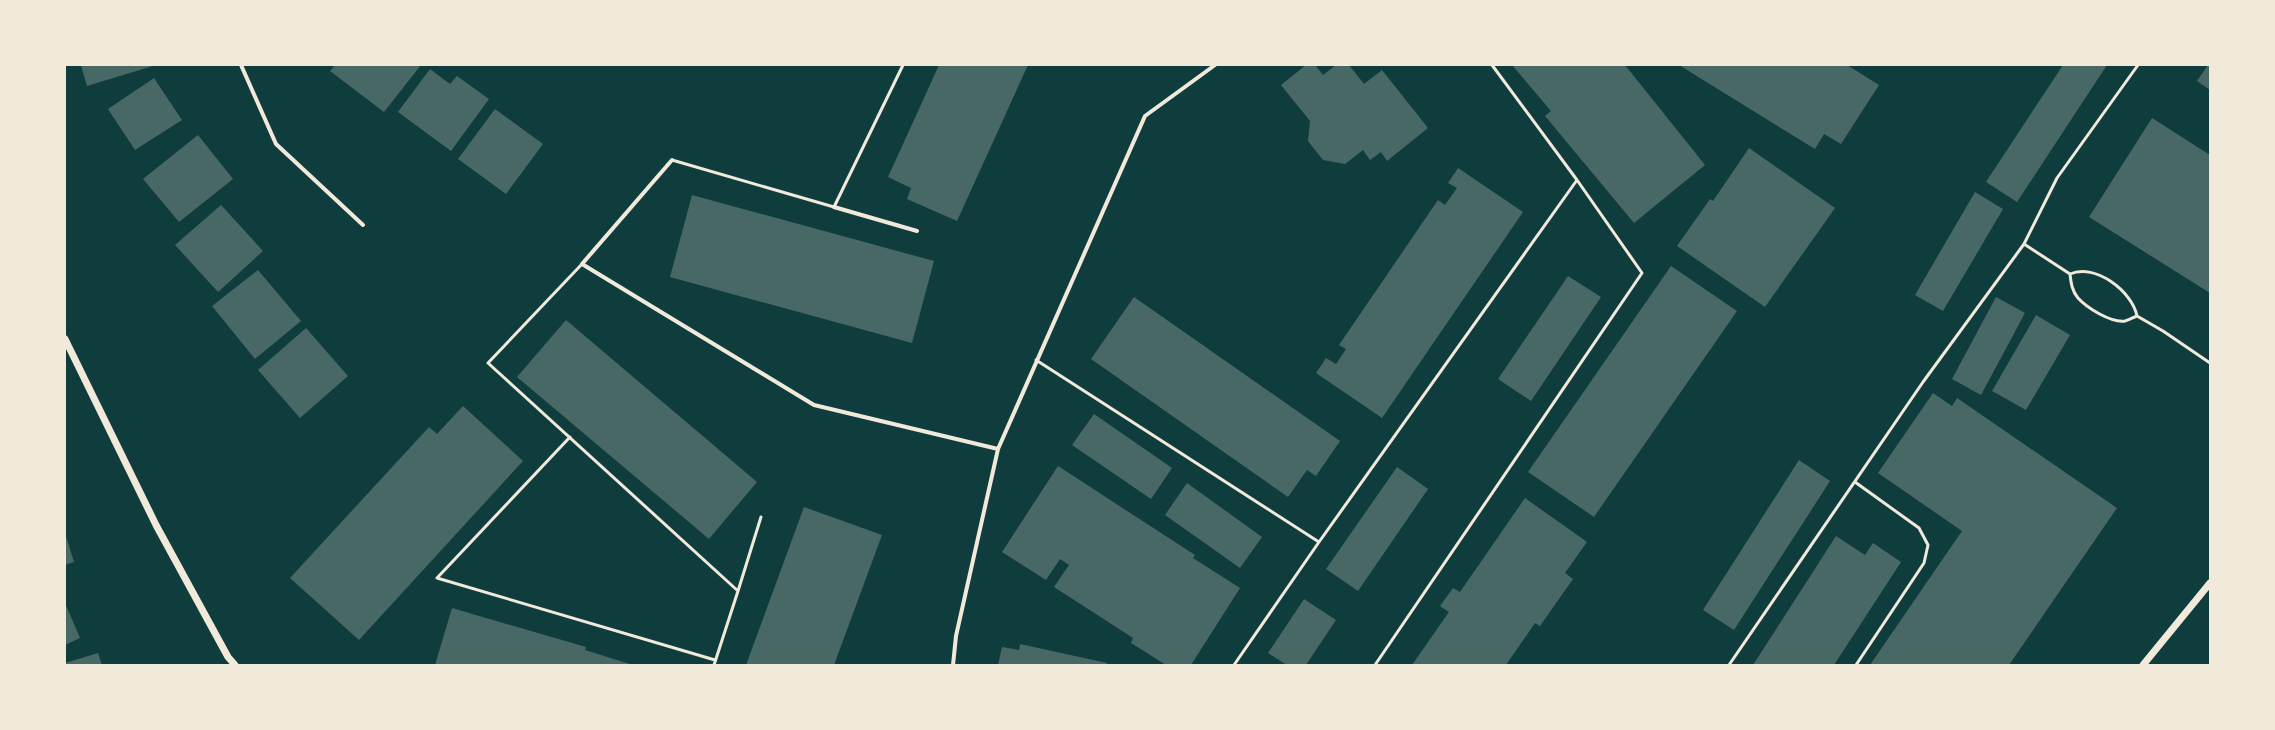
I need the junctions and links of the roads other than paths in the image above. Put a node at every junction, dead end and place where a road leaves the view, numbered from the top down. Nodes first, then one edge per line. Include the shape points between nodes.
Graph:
1 (241, 65) edge
2 (903, 65) edge
3 (1215, 65) edge
4 (1492, 65) edge
5 (2138, 65) edge
6 (672, 160) joint
7 (1577, 180) junction
8 (834, 207) junction
9 (363, 225) dead end
10 (917, 231) dead end
11 (2024, 244) junction
12 (582, 264) junction
13 (2070, 274) junction
14 (2137, 316) junction
15 (65, 339) edge
16 (1036, 360) junction
17 (2210, 363) edge
18 (570, 437) junction
19 (998, 449) junction
20 (1854, 482) junction
21 (761, 517) dead end
22 (1319, 542) junction
23 (2210, 583) edge
24 (738, 591) junction
25 (715, 660) junction
26 (235, 665) edge
27 (714, 665) edge
28 (952, 665) edge
29 (1234, 665) edge
30 (1375, 665) edge
31 (1729, 665) edge
32 (1856, 665) edge
33 (2143, 665) edge

1 - 9 street via 276,144
2 - 8 lane
3 - 16 street via 1145,116
4 - 7 lane
5 - 11 lane via 2057,178
6 - 8 lane
6 - 12 street
7 - 22 lane
7 - 30 lane via 1642,273
8 - 10 street
11 - 13 lane
11 - 20 lane
12 - 18 lane via 488,363
12 - 19 street via 814,405
13 - 14 lane via 2079,270 2090,272 2117,286 2135,305
13 - 14 lane via 2071,285 2078,298 2090,308 2112,319 2125,321
14 - 17 lane
15 - 26 street via 156,525 228,657
16 - 19 street
16 - 22 lane
18 - 24 lane
18 - 25 lane via 437,578
19 - 28 street via 956,636
20 - 31 lane
20 - 32 lane via 1919,528 1928,545 1924,563
21 - 24 lane
22 - 29 lane
23 - 33 street
24 - 25 lane
25 - 27 lane

